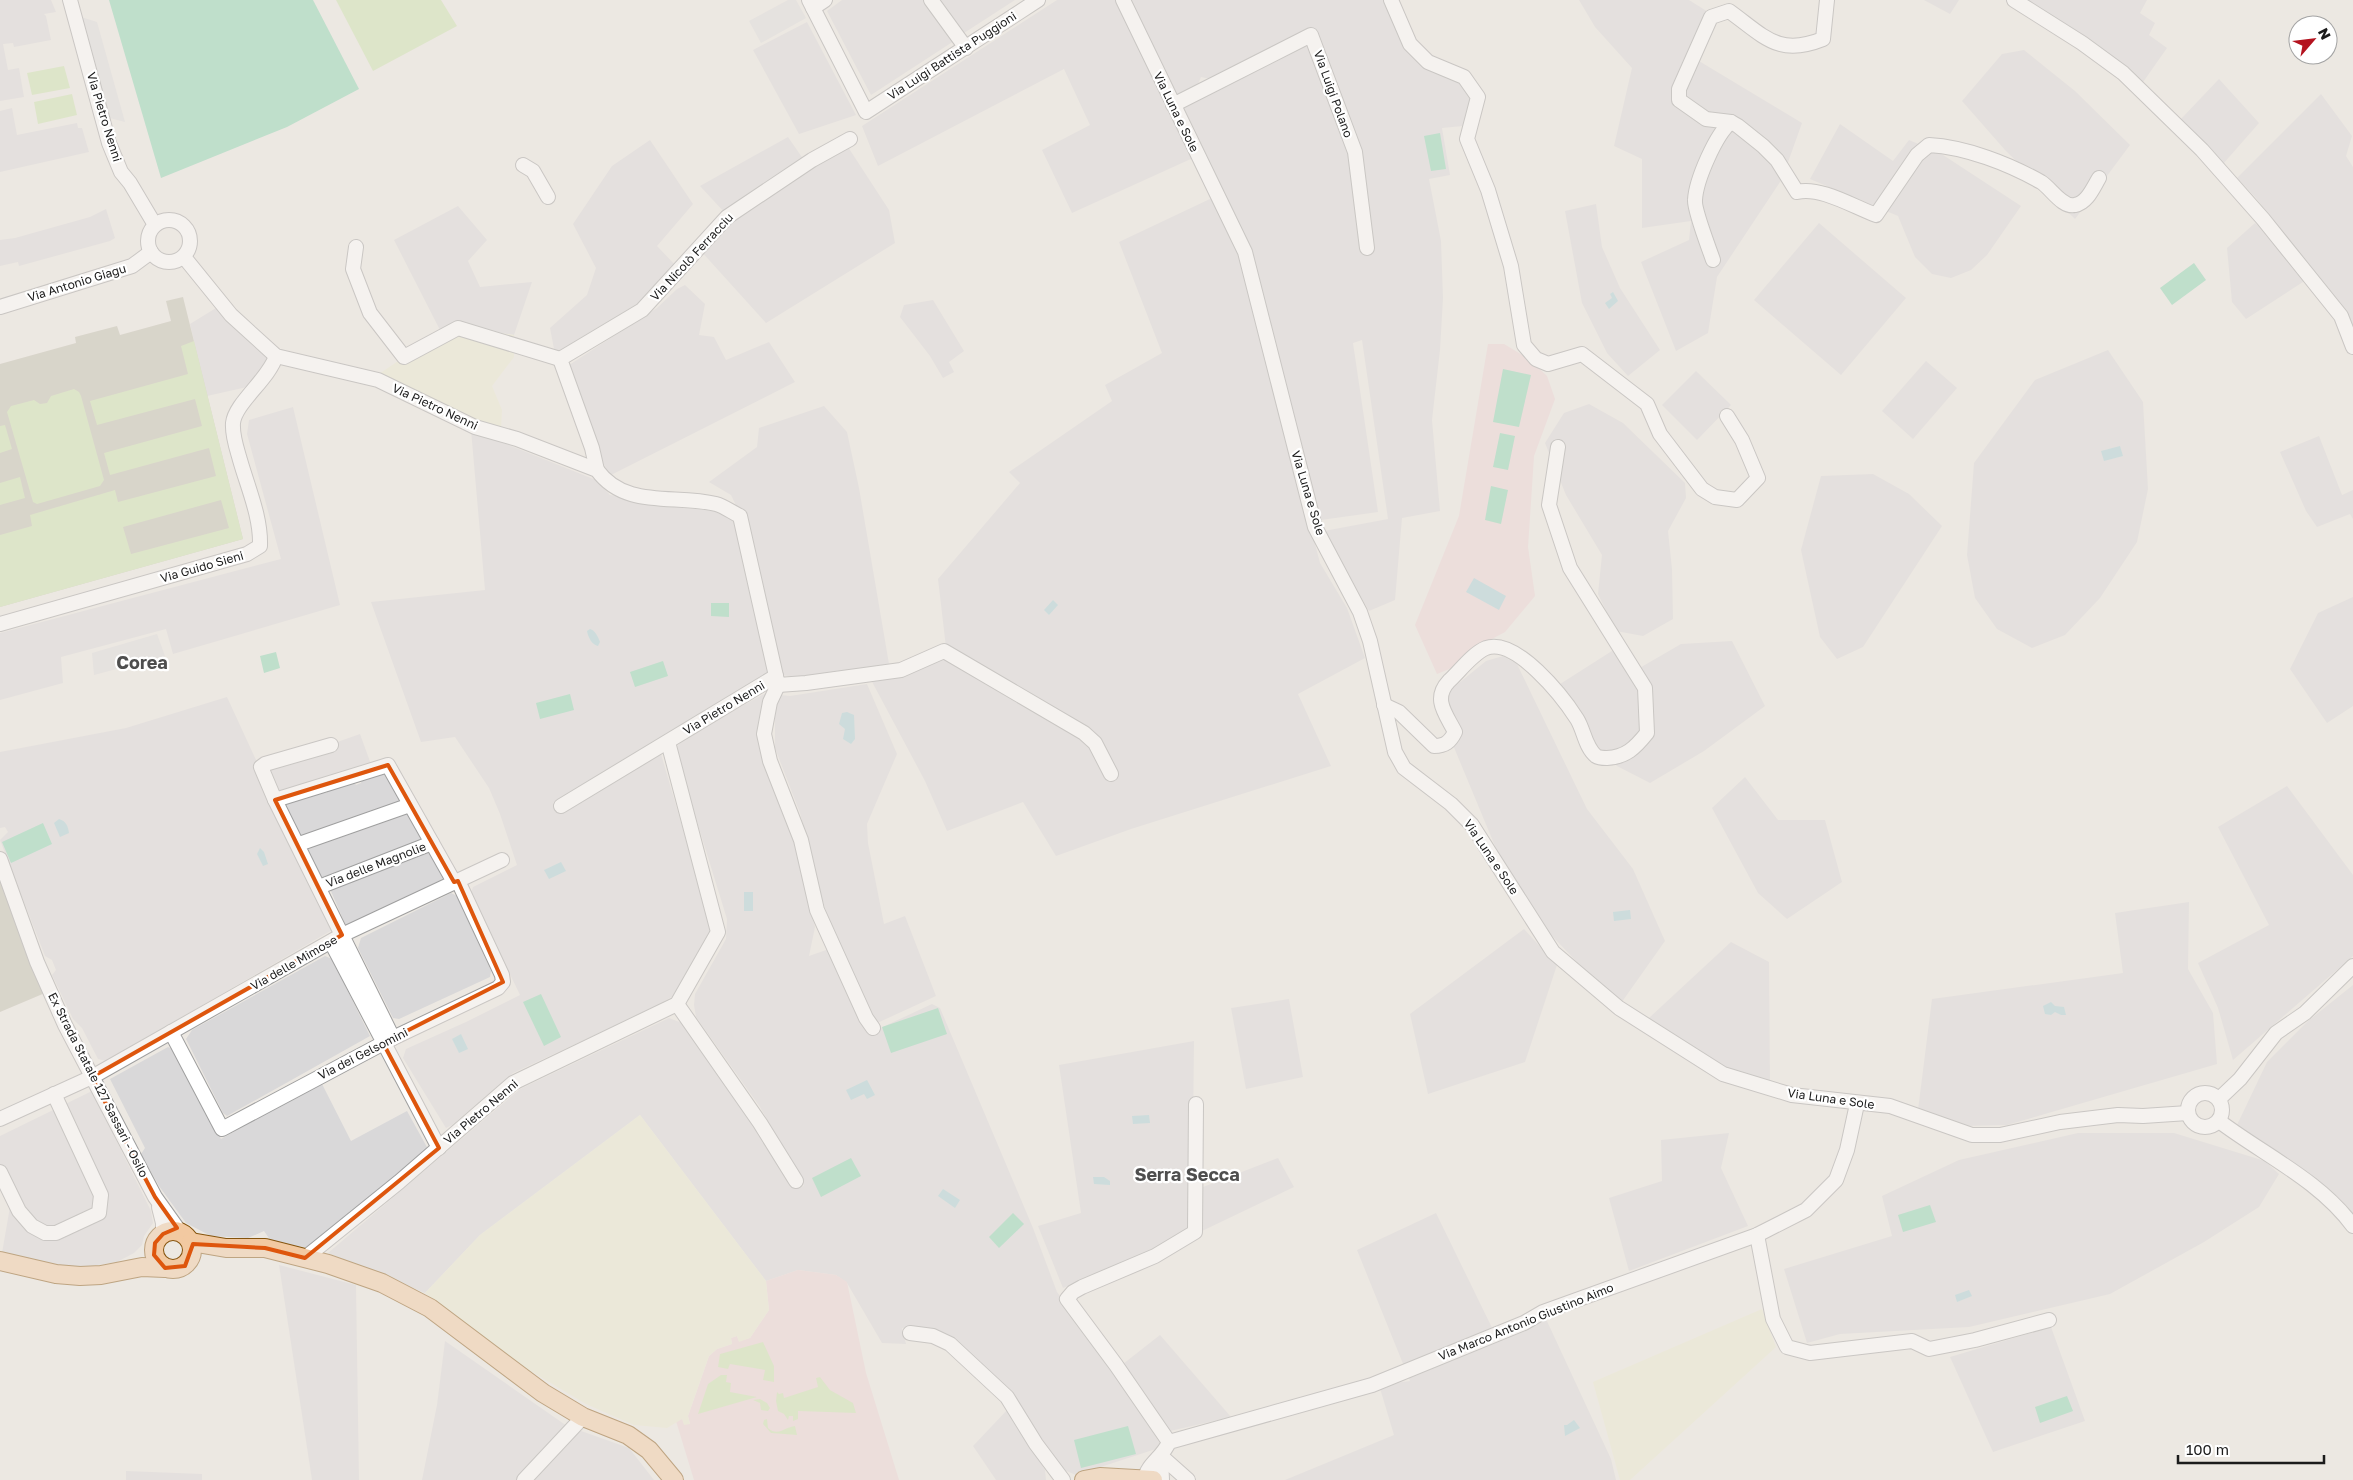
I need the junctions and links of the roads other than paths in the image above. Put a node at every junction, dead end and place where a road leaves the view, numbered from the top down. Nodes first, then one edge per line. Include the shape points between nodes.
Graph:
1 (70, 0) edge
2 (825, 0) edge
3 (931, 0) edge
4 (1038, 0) edge
5 (1123, 0) edge
6 (1391, 0) edge
7 (1827, 0) edge
8 (2014, 0) edge
9 (811, 4) edge
10 (966, 48) junction
11 (1173, 105) junction
12 (1731, 122) junction
13 (850, 139) dead end
14 (523, 165) dead end
15 (2099, 178) dead end
16 (548, 196) dead end
17 (155, 225) junction
18 (356, 247) dead end
19 (1366, 248) dead end
20 (151, 252) junction
21 (184, 257) junction
22 (1713, 260) dead end
23 (0, 307) edge
24 (2353, 347) edge
25 (276, 356) junction
26 (560, 359) junction
27 (1727, 416) dead end
28 (1558, 447) dead end
29 (597, 470) junction
30 (0, 624) edge
31 (777, 681) junction
32 (1384, 706) junction
33 (668, 742) junction
34 (331, 746) dead end
35 (1111, 774) dead end
36 (275, 800) junction
37 (410, 805) junction
38 (561, 806) dead end
39 (432, 843) junction
40 (299, 844) junction
41 (0, 860) edge
42 (502, 860) dead end
43 (456, 881) junction
44 (319, 887) junction
45 (336, 939) junction
46 (2353, 966) edge
47 (676, 1004) junction
48 (873, 1028) dead end
49 (171, 1032) junction
50 (388, 1040) junction
51 (92, 1077) junction
52 (54, 1094) junction
53 (2219, 1099) junction
54 (1196, 1104) dead end
55 (1857, 1104) junction
56 (2188, 1113) junction
57 (0, 1119) edge
58 (2220, 1121) junction
59 (439, 1148) junction
60 (0, 1172) edge
61 (796, 1181) dead end
62 (155, 1197) junction
63 (2353, 1226) edge
64 (163, 1234) junction
65 (1757, 1235) junction
66 (188, 1243) junction
67 (154, 1249) junction
68 (305, 1258) junction
69 (0, 1261) edge
70 (166, 1268) junction
71 (113, 1272) junction
72 (2049, 1320) dead end
73 (910, 1333) dead end
74 (583, 1417) junction
75 (1168, 1442) junction
76 (1161, 1456) junction
77 (524, 1480) edge
78 (674, 1480) edge
79 (1063, 1480) edge
80 (1084, 1480) edge
81 (1154, 1480) edge
82 (1188, 1480) edge

1 - 17 street, Via Pietro Nenni via 110,143 121,172
2 - 9 street
3 - 10 street
4 - 10 street, Via Luigi Battista Puggioni
5 - 11 street, Via Luna e Sole
6 - 27 street via 1410,44 1428,62 1464,77 1478,97 1468,139 1488,190 1511,266 1524,345 1536,359 1548,364 1582,354 1647,404 1660,434 1702,489 1715,497 1737,500 1758,478 1742,440
7 - 12 street via 1823,39 1807,45 1791,47 1772,42 1729,11 1711,17 1679,90 1679,100 1706,119
8 - 24 street via 2123,73 2202,150 2341,316
9 - 10 street, Via Luigi Battista Puggioni via 866,112
11 - 19 street, Via Luigi Polano via 1311,34 1355,152
11 - 32 street, Via Luna e Sole via 1245,252 1315,527 1360,612
12 - 15 street via 1777,160 1797,192 1819,192 1876,215 1917,155 1928,145 2001,162 2043,184 2067,205 2084,202
12 - 22 street via 1719,135 1694,201
13 - 26 street, Via Nicolò Ferracciu via 812,160 727,217 642,310
14 - 16 street via 533,171
17 - 20 street via 148,241
17 - 21 street via 167,220 184,226 190,245
18 - 26 street via 353,269 370,313 404,356 458,328
20 - 21 street via 166,262
20 - 23 street, Via Antonio Giagu via 132,266
21 - 25 street, Via Pietro Nenni via 230,315
25 - 29 street, Via Pietro Nenni via 378,380 475,428 517,439
25 - 30 street, Via Guido Sieni via 272,368 237,412 233,422 234,440 260,530 260,546 247,554
26 - 29 street
28 - 32 street via 1548,506 1570,568 1645,688 1647,733 1634,749 1620,757 1596,756 1577,720 1535,667 1504,648 1481,651 1444,687 1440,698 1443,711 1455,732 1445,744 1434,746 1399,712
29 - 31 street, Via Pietro Nenni via 605,481 631,496 717,504 740,516
31 - 33 street, Via Pietro Nenni
31 - 35 street via 806,683 901,670 944,651 1084,733 1095,743
31 - 48 street via 764,734 770,761 801,840 817,910
32 - 55 street, Via Luna e Sole via 1395,752 1404,768 1452,804 1472,825 1553,952 1611,1002 1723,1074 1792,1095
33 - 38 street, Via Pietro Nenni
33 - 47 street via 718,932
34 - 36 street, Via delle Magnolie via 261,767
36 - 37 street, Via delle Magnolie via 388,765
36 - 40 street, Via delle Magnolie
37 - 39 street, Via delle Magnolie
37 - 40 street
39 - 43 street, Via delle Magnolie
39 - 44 street, Via delle Magnolie
40 - 44 street, Via delle Magnolie
41 - 51 street, Ex Strada Statale 127 Sassari - Osilo via 37,962
42 - 43 street, Via delle Mimose
43 - 45 street, Via delle Mimose
43 - 50 street, Via dei Gelsomini via 503,982 498,988
44 - 45 street, Via delle Magnolie
45 - 49 street, Via delle Mimose
45 - 50 street, Via delle Magnolie
46 - 53 street via 2305,1013 2276,1033 2240,1079
47 - 59 street, Via Pietro Nenni via 513,1083
47 - 61 street via 760,1123
49 - 50 street, Via dei Gelsomini via 222,1129
49 - 51 street, Via delle Mimose
50 - 59 street, Via delle Magnolie
51 - 52 street, Via delle Mimose
51 - 62 street, Ex Strada Statale 127 Sassari - Osilo
52 - 57 street, Via delle Mimose
52 - 60 street via 101,1195 99,1213 56,1233 45,1233 32,1226 19,1211
53 - 56 street via 2209,1093 2198,1094 2190,1102
53 - 58 street via 2223,1110
54 - 75 street via 1195,1232 1155,1256 1082,1287 1067,1299
55 - 56 street, Via Luna e Sole via 1890,1106 1972,1135 2000,1135 2060,1122 2118,1116
55 - 65 street, Via Marco Antonio Giustino Aimo via 1847,1150 1836,1180 1806,1210
56 - 58 street via 2194,1123 2204,1128
58 - 63 street via 2316,1187
59 - 68 street, Via Pietro Nenni
62 - 64 street, Ex Strada Statale 127 Sassari - Osilo
62 - 66 street, Ex Strada Statale 127 Sassari - Osilo
64 - 66 main road via 174,1231
64 - 67 main road
65 - 72 street via 1773,1319 1787,1346 1810,1353 1912,1341 1929,1349
65 - 75 street, Via Marco Antonio Giustino Aimo via 1543,1312 1524,1323 1372,1385
66 - 68 main road via 226,1248 265,1248
66 - 70 main road via 189,1261 179,1269
67 - 70 main road via 157,1261
67 - 71 main road via 137,1262
68 - 74 main road via 382,1283 430,1308 543,1393
69 - 71 main road via 56,1274 101,1275
70 - 71 main road via 142,1267
73 - 79 street via 933,1336 950,1344 1006,1397
74 - 77 street
74 - 78 main road via 628,1435 649,1450
75 - 76 street
76 - 81 street via 1146,1472
76 - 82 street
80 - 81 main road via 1100,1476

